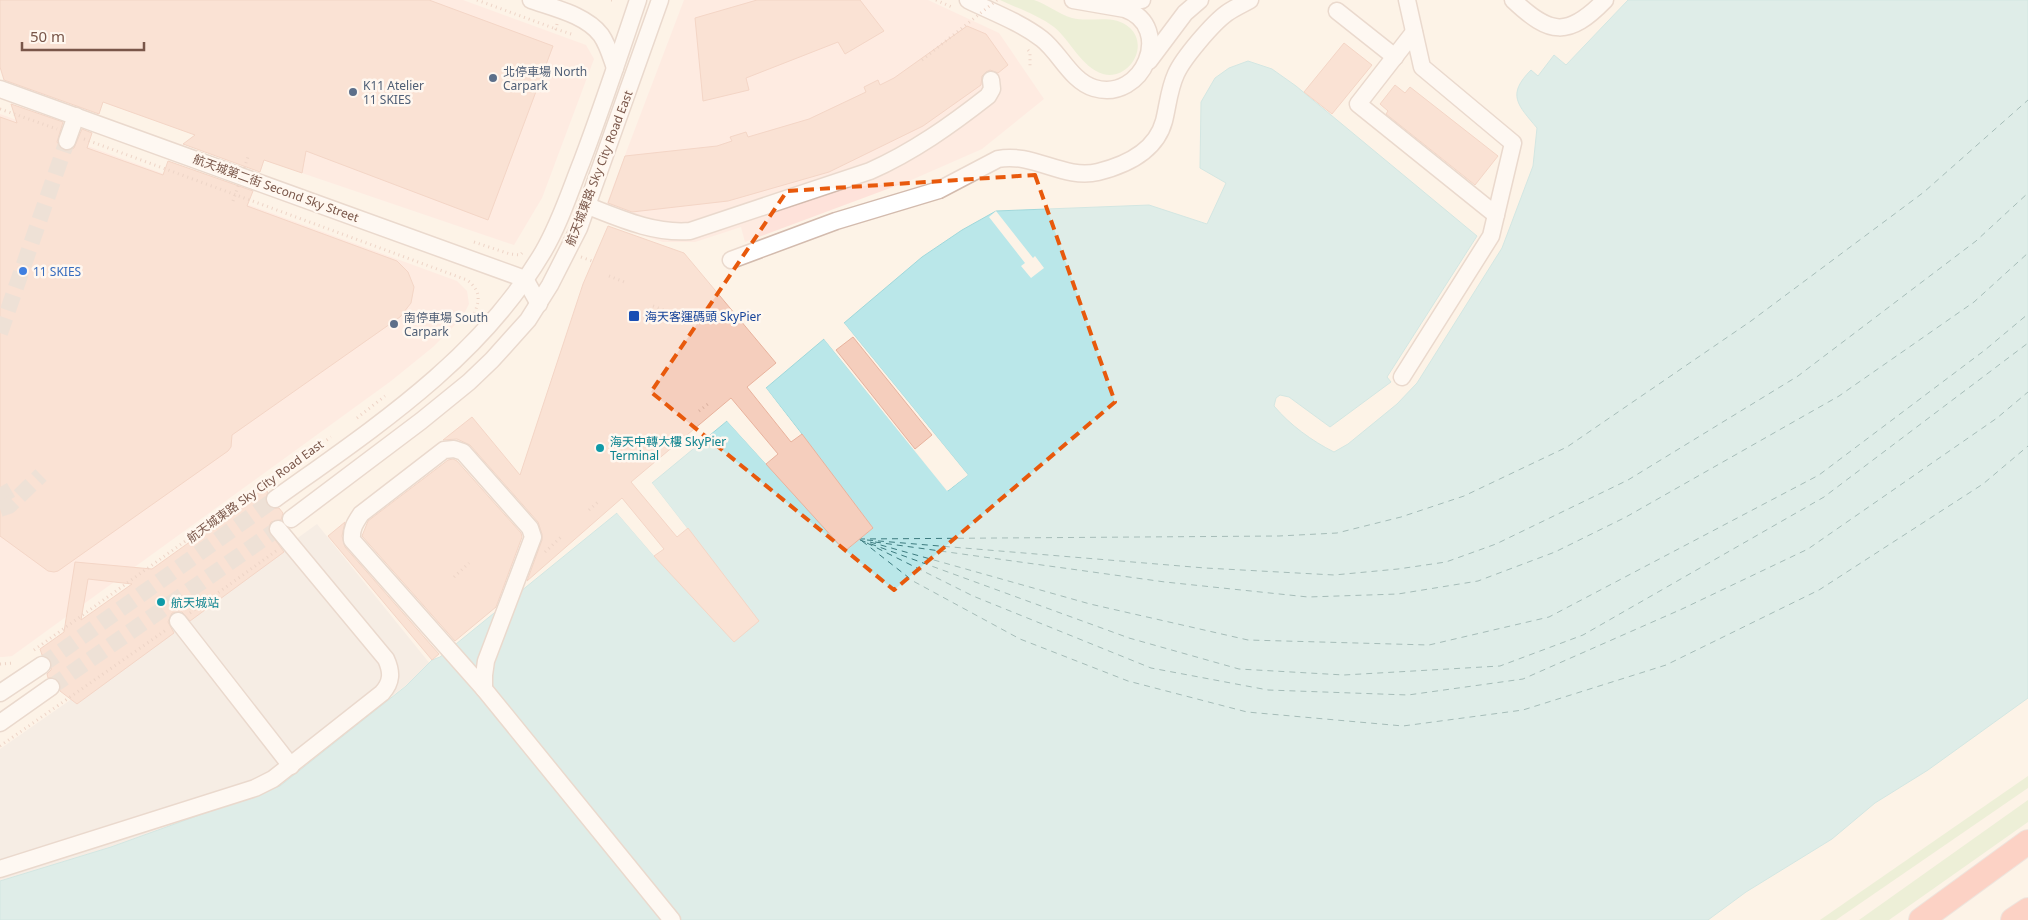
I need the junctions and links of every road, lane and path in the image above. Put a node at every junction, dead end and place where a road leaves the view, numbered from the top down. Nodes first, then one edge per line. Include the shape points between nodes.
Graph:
1 (477, 0) edge
2 (531, 0) edge
3 (638, 0) edge
4 (660, 0) edge
5 (968, 0) edge
6 (997, 0) edge
7 (1142, 0) edge
8 (1200, 0) edge
9 (1250, 0) edge
10 (1407, 0) edge
11 (1513, 0) edge
12 (1605, 0) edge
13 (1079, 1) edge
14 (562, 11) junction
15 (1337, 11) dead end
16 (556, 29) junction
17 (1414, 32) junction
18 (580, 37) dead end
19 (1395, 57) junction
20 (922, 60) dead end
21 (1146, 64) junction
22 (615, 68) junction
23 (992, 80) dead end
24 (0, 89) edge
25 (0, 108) edge
26 (76, 116) junction
27 (68, 137) junction
28 (249, 154) dead end
29 (233, 201) dead end
30 (588, 206) junction
31 (1496, 215) junction
32 (491, 248) dead end
33 (526, 250) dead end
34 (581, 257) dead end
35 (731, 260) dead end
36 (592, 261) dead end
37 (609, 276) dead end
38 (525, 279) junction
39 (627, 283) dead end
40 (538, 304) junction
41 (653, 306) dead end
42 (666, 311) dead end
43 (467, 325) dead end
44 (1402, 377) dead end
45 (387, 395) dead end
46 (708, 404) dead end
47 (699, 411) dead end
48 (356, 418) dead end
49 (332, 436) dead end
50 (276, 476) dead end
51 (268, 482) dead end
52 (275, 499) tunnel mouth
53 (598, 502) dead end
54 (589, 510) dead end
55 (561, 538) dead end
56 (540, 556) dead end
57 (469, 563) dead end
58 (454, 577) dead end
59 (178, 621) dead end
60 (0, 664) edge
61 (42, 666) tunnel mouth
62 (51, 687) tunnel mouth
63 (484, 689) junction
64 (0, 693) edge
65 (0, 701) edge
66 (5, 720) edge
67 (291, 766) junction
68 (2028, 842) edge
69 (2028, 847) edge
70 (1996, 865) junction
71 (0, 869) edge
72 (2028, 910) edge
73 (672, 920) edge
74 (1921, 920) edge
75 (2013, 920) edge

1 - 16 path
2 - 14 street
3 - 22 street, 航天城東路 Sky City Road East
4 - 30 street, 航天城東路 Sky City Road East
5 - 21 street via 1033,33 1052,48 1080,80 1095,88 1126,85
6 - 20 path, bridge
7 - 13 street
8 - 21 street via 1180,18
9 - 35 street via 1226,14 1182,63 1172,83 1161,130 1154,143 1134,158 1106,169 1081,173 1025,158 998,159 939,190 836,220
10 - 17 street
11 - 12 street via 1538,22 1561,28 1582,21
13 - 21 street via 1125,9 1138,16 1149,38
14 - 16 path
14 - 22 street via 594,28 606,44
15 - 19 street
16 - 18 path
17 - 19 street
17 - 31 street via 1422,67 1513,143
19 - 31 street via 1358,104
22 - 38 street, 航天城東路 Sky City Road East via 560,217
23 - 30 street via 988,96 894,160 690,231 653,229
24 - 26 street, 航天城第二街 Second Sky Street
25 - 27 path, 航天城第二街 Second Sky Street
26 - 27 street
26 - 38 street, 航天城第二街 Second Sky Street
27 - 43 path, 航天城第二街 Second Sky Street via 467,280 479,294 479,303
28 - 29 path, bridge
30 - 40 street, 航天城東路 Sky City Road East via 573,242
31 - 44 street via 1491,236
32 - 33 path via 520,255
34 - 36 path
37 - 39 path
38 - 40 street
38 - 52 street, 航天城東路 Sky City Road East via 485,329 434,380
40 - 67 street, 航天城東路 Sky City Road East via 513,338 469,382 421,422 284,524 386,659 391,677 382,693
41 - 42 path
45 - 48 path
46 - 47 path
49 - 50 path, 航天城東路 Sky City Road East
51 - 60 path, 航天城東路 Sky City Road East via 24,657 14,663
53 - 54 path
55 - 56 path
57 - 58 path
59 - 67 street
61 - 64 street
62 - 66 street
63 - 63 street via 486,661 533,537 530,528 463,452 444,450 361,514 354,524 352,540
63 - 73 street
65 - 66 street
67 - 71 street via 249,790
68 - 70 highway
69 - 70 highway
70 - 74 highway
72 - 75 highway

